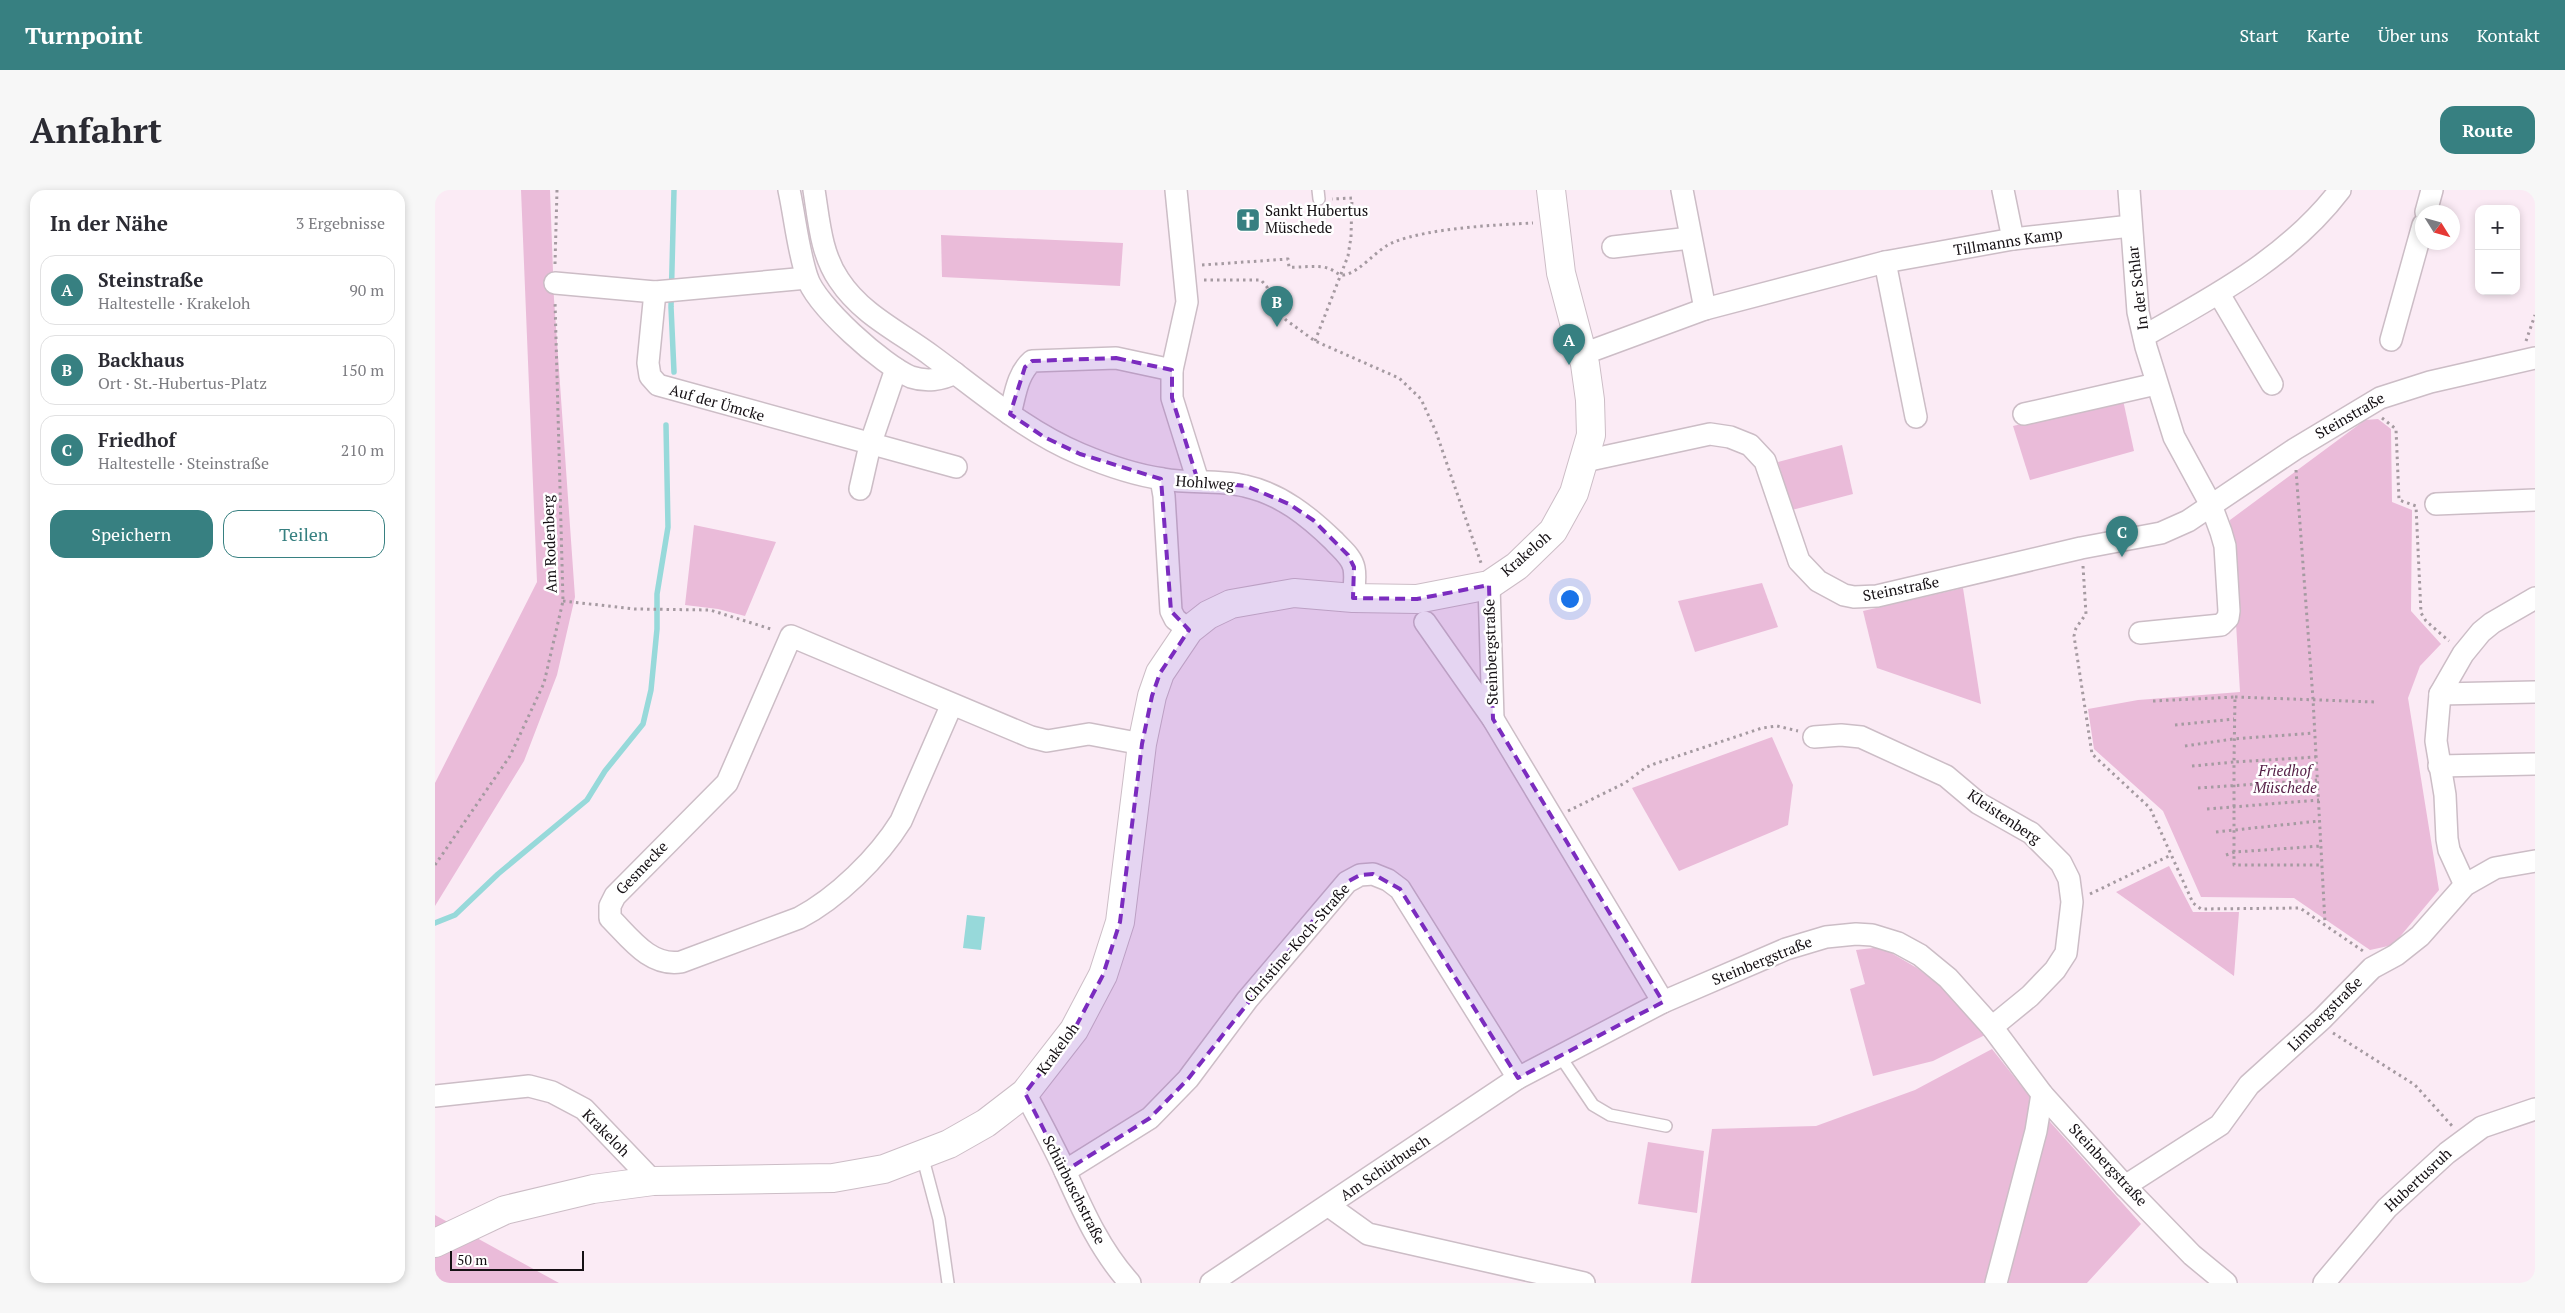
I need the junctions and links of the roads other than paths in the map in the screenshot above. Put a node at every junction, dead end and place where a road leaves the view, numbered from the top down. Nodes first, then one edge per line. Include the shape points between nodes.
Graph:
1 (789, 190) edge
2 (814, 190) edge
3 (1176, 190) edge
4 (1551, 190) edge
5 (1682, 190) edge
6 (2003, 190) edge
7 (2129, 190) edge
8 (2340, 190) edge
9 (2432, 190) edge
10 (2428, 205) edge
11 (2131, 226) junction
12 (1690, 238) junction
13 (2013, 239) junction
14 (1613, 247) dead end
15 (2416, 250) edge
16 (1885, 262) junction
17 (807, 278) junction
18 (555, 283) road end
19 (655, 292) junction
20 (2219, 294) junction
21 (1705, 309) junction
22 (2143, 336) junction
23 (2391, 340) dead end
24 (1583, 354) junction
25 (2527, 359) edge
26 (896, 369) junction
27 (1172, 370) junction
28 (955, 373) junction
29 (2156, 384) junction
30 (2272, 384) dead end
31 (1010, 414) junction
32 (2024, 414) dead end
33 (1916, 417) dead end
34 (870, 445) junction
35 (1585, 461) junction
36 (956, 467) dead end
37 (1161, 479) junction
38 (1198, 482) junction
39 (860, 489) dead end
40 (2535, 500) edge
41 (2436, 504) dead end
42 (2211, 505) junction
43 (1489, 585) junction
44 (1353, 598) junction
45 (2535, 598) edge
46 (1425, 622) dead end
47 (1189, 630) junction
48 (2140, 633) dead end
49 (2535, 692) edge
50 (2440, 694) junction
51 (952, 704) junction
52 (1493, 719) junction
53 (1814, 737) road end
54 (1142, 744) junction
55 (2535, 764) edge
56 (2439, 766) junction
57 (2535, 861) edge
58 (2465, 886) junction
59 (1663, 1002) junction
60 (1992, 1027) junction
61 (1560, 1056) junction
62 (1518, 1078) junction
63 (1025, 1093) junction
64 (2042, 1094) junction
65 (435, 1096) edge
66 (2535, 1109) edge
67 (1666, 1126) dead end
68 (922, 1155) junction
69 (1065, 1171) junction
70 (653, 1181) junction
71 (2125, 1186) junction
72 (1329, 1206) junction
73 (435, 1243) edge
74 (948, 1283) edge
75 (1129, 1283) edge
76 (1211, 1283) edge
77 (1584, 1283) edge
78 (1996, 1283) edge
79 (2226, 1283) edge
80 (2324, 1283) edge

1 - 17 street
2 - 28 street, Hohlweg via 821,237 838,280 853,299 876,319
3 - 27 street via 1187,302
4 - 24 street, Krakeloh via 1561,273
5 - 12 street
6 - 13 street
7 - 11 street, In der Schlar
8 - 20 street via 2296,239
9 - 10 street
11 - 13 street, Tillmanns Kamp
11 - 22 street, In der Schlar
12 - 14 street
12 - 21 street
13 - 16 street, Tillmanns Kamp
15 - 23 street
16 - 21 street, Tillmanns Kamp
16 - 33 street
17 - 19 street
17 - 26 street via 831,312
18 - 19 street
19 - 34 street, Auf der Ümcke via 648,363 650,376 658,385
20 - 22 street
20 - 30 street
21 - 24 street, Tillmanns Kamp
22 - 29 street, In der Schlar
24 - 35 street, Krakeloh via 1591,434
25 - 42 street, Steinstraße via 2407,388 2367,404
26 - 28 street via 927,380 944,379
26 - 34 street
27 - 31 street via 1116,358 1032,362 1025,367
27 - 38 street via 1172,398
28 - 31 street, Hohlweg
29 - 32 street
29 - 42 street, In der Schlar via 2174,437
31 - 37 street, Hohlweg via 1044,437 1080,454
34 - 36 street, Auf der Ümcke
34 - 39 street
35 - 42 street, Steinstraße via 1710,434 1730,436 1750,445 1765,461 1799,561 1827,587 1855,597 1877,596 2170,530
35 - 43 street, Krakeloh via 1574,493 1553,531 1517,566
37 - 38 street, Hohlweg
37 - 47 street via 1171,611 1175,620
38 - 44 street, Hohlweg via 1245,486 1270,494 1313,520 1348,555 1354,567
40 - 41 street
42 - 48 street via 2225,546 2229,618 2221,625
43 - 44 street, Krakeloh via 1417,599
43 - 52 street, Steinbergstraße
44 - 47 street, Krakeloh via 1294,593 1231,604 1208,615
45 - 50 street via 2486,627 2463,654
46 - 52 street, Steinbergstraße
47 - 54 street, Krakeloh via 1160,673
49 - 50 street
50 - 56 street via 2436,741
51 - 51 street, Gesmecke via 791,636 727,783 615,896 610,906 610,918 646,953 671,963 799,918 833,897 893,834
51 - 54 street via 1047,741 1089,734
52 - 59 street, Steinbergstraße
53 - 60 street, Kleistenberg via 1861,737 1952,780 1973,799 2031,833 2061,863 2069,880 2072,902 2067,949 2061,962 2030,996
54 - 63 street, Krakeloh via 1120,922 1103,975 1074,1030
55 - 56 street
56 - 58 street via 2445,795 2449,850
57 - 58 street, Limbergstraße via 2495,868
58 - 71 street, Limbergstraße via 2408,948 2363,975 2322,1019 2243,1092 2221,1125
59 - 60 street, Steinbergstraße via 1801,944 1826,937 1861,934 1898,943 1920,956 1948,978
59 - 61 street, Am Schürbusch
60 - 64 street, Steinbergstraße
61 - 62 street, Am Schürbusch
61 - 67 lane via 1593,1105 1610,1115
62 - 69 street, Christine-Koch-Straße via 1400,889 1373,874 1360,875 1347,882 1315,917 1188,1078 1149,1118
62 - 72 street, Am Schürbusch
63 - 68 street, Krakeloh via 986,1123
63 - 69 street, Schürbuschstraße
64 - 71 street, Steinbergstraße
64 - 78 street via 2036,1131
65 - 70 street, Krakeloh via 529,1086 552,1092 583,1109
66 - 80 street, Hubertusruh via 2492,1123 2463,1139 2387,1208
68 - 70 street, Krakeloh via 883,1169 833,1178
68 - 74 lane via 939,1219
69 - 75 street, Schürbuschstraße via 1084,1215
70 - 73 street, Krakeloh via 593,1189 505,1210
71 - 79 street, Steinbergstraße via 2193,1255
72 - 76 street, Am Schürbusch
72 - 77 street via 1368,1234

